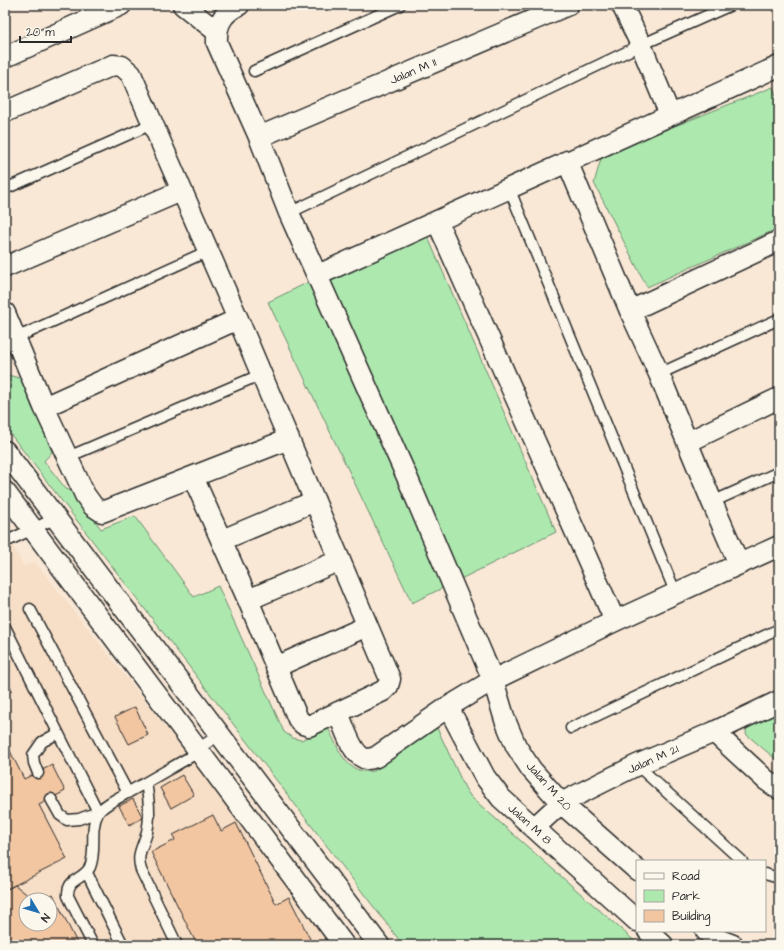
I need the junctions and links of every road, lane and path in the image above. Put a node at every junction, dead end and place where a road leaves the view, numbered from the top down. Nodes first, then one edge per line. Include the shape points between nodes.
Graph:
1 (121, 5) edge
2 (183, 5) edge
3 (239, 5) edge
4 (400, 5) edge
5 (568, 5) edge
6 (622, 5) edge
7 (731, 5) edge
8 (216, 31) junction
9 (641, 45) junction
10 (5, 57) edge
11 (779, 66) edge
12 (254, 71) dead end
13 (5, 112) edge
14 (670, 115) junction
15 (152, 124) junction
16 (259, 137) junction
17 (567, 162) junction
18 (509, 188) junction
19 (5, 189) edge
20 (181, 191) junction
21 (289, 213) junction
22 (437, 221) junction
23 (779, 241) edge
24 (208, 251) junction
25 (5, 267) edge
26 (318, 275) junction
27 (630, 311) junction
28 (5, 313) edge
29 (779, 318) edge
30 (238, 319) junction
31 (16, 338) junction
32 (262, 374) junction
33 (659, 374) junction
34 (779, 398) edge
35 (44, 407) junction
36 (289, 439) junction
37 (688, 442) junction
38 (5, 451) edge
39 (68, 457) junction
40 (779, 472) edge
41 (193, 477) junction
42 (13, 487) edge
43 (314, 501) junction
44 (712, 502) junction
45 (56, 518) junction
46 (32, 529) junction
47 (222, 540) junction
48 (5, 542) edge
49 (779, 546) edge
50 (340, 560) junction
51 (739, 564) junction
52 (676, 594) junction
53 (248, 600) junction
54 (30, 609) dead end
55 (615, 621) junction
56 (367, 626) junction
57 (5, 627) edge
58 (779, 628) edge
59 (276, 667) junction
60 (493, 680) junction
61 (779, 701) edge
62 (448, 707) junction
63 (338, 712) junction
64 (572, 728) dead end
65 (714, 732) junction
66 (58, 733) junction
67 (220, 734) junction
68 (198, 749) junction
69 (637, 765) junction
70 (38, 773) dead end
71 (146, 783) junction
72 (779, 789) edge
73 (128, 793) junction
74 (51, 799) dead end
75 (561, 803) junction
76 (98, 812) junction
77 (534, 828) junction
78 (741, 860) edge
79 (636, 869) edge
80 (87, 873) junction
81 (766, 874) edge
82 (779, 878) edge
83 (636, 920) edge
84 (649, 932) edge
85 (708, 932) edge
86 (342, 944) edge
87 (93, 945) edge
88 (122, 945) edge
89 (177, 945) edge
90 (379, 945) edge
91 (664, 945) edge
92 (733, 945) edge

1 - 10 street
2 - 8 street
3 - 8 street via 222,18
4 - 12 lane
5 - 16 street, Jalan M 11
6 - 9 street
7 - 9 lane
8 - 16 street, Jalan M 20 via 217,43
9 - 14 street
9 - 21 lane
11 - 14 street
13 - 15 street via 113,65 122,66 131,74
14 - 17 street
15 - 19 lane
15 - 20 street
16 - 21 street, Jalan M 20
17 - 18 street
17 - 27 street
18 - 22 street
18 - 52 lane
20 - 24 street
20 - 25 street
21 - 26 street, Jalan M 20
22 - 26 street
22 - 55 street
23 - 27 street
24 - 30 street
24 - 31 lane
26 - 60 street, Jalan M 20
27 - 33 street
28 - 31 street
29 - 33 lane
30 - 32 street
30 - 35 street
31 - 35 street
32 - 36 street
32 - 39 lane
33 - 37 street
34 - 37 street
35 - 39 street
36 - 41 street
36 - 43 street
37 - 44 street
38 - 42 street
39 - 41 street via 85,495 93,506 102,512
40 - 44 lane
41 - 47 street
42 - 45 street
42 - 46 street
43 - 47 street
43 - 50 street
44 - 51 street
45 - 46 lane
45 - 67 street
46 - 48 lane
46 - 68 street
47 - 53 street
49 - 51 street
50 - 53 street
50 - 56 street
51 - 52 street
52 - 55 street
53 - 59 street
54 - 73 lane
55 - 60 street
56 - 59 street
56 - 63 street via 390,678 388,686 383,691
57 - 66 lane
58 - 64 lane
59 - 63 street via 298,719 303,724 308,726
60 - 62 street
60 - 75 street, Jalan M 20 via 516,746 531,769
61 - 65 street, Jalan M 21
62 - 63 street via 376,757 369,759 356,752
62 - 77 street, Jalan M 8 via 485,777 501,798
65 - 69 street, Jalan M 21
65 - 72 street
66 - 70 lane via 42,742 33,755
66 - 76 lane
67 - 68 lane
67 - 90 street
68 - 71 lane via 190,757
68 - 86 street
69 - 75 street, Jalan M 21
69 - 78 lane
71 - 73 lane
71 - 89 lane via 149,818 138,862
73 - 76 lane
74 - 76 lane via 60,815 67,820 79,819
75 - 77 street, Jalan M 21
75 - 79 street, Jalan M 20
76 - 80 lane via 94,825 93,859
77 - 83 street, Jalan M 8
80 - 87 lane via 68,886 68,896
80 - 88 lane
81 - 82 lane
84 - 91 street
85 - 92 street

